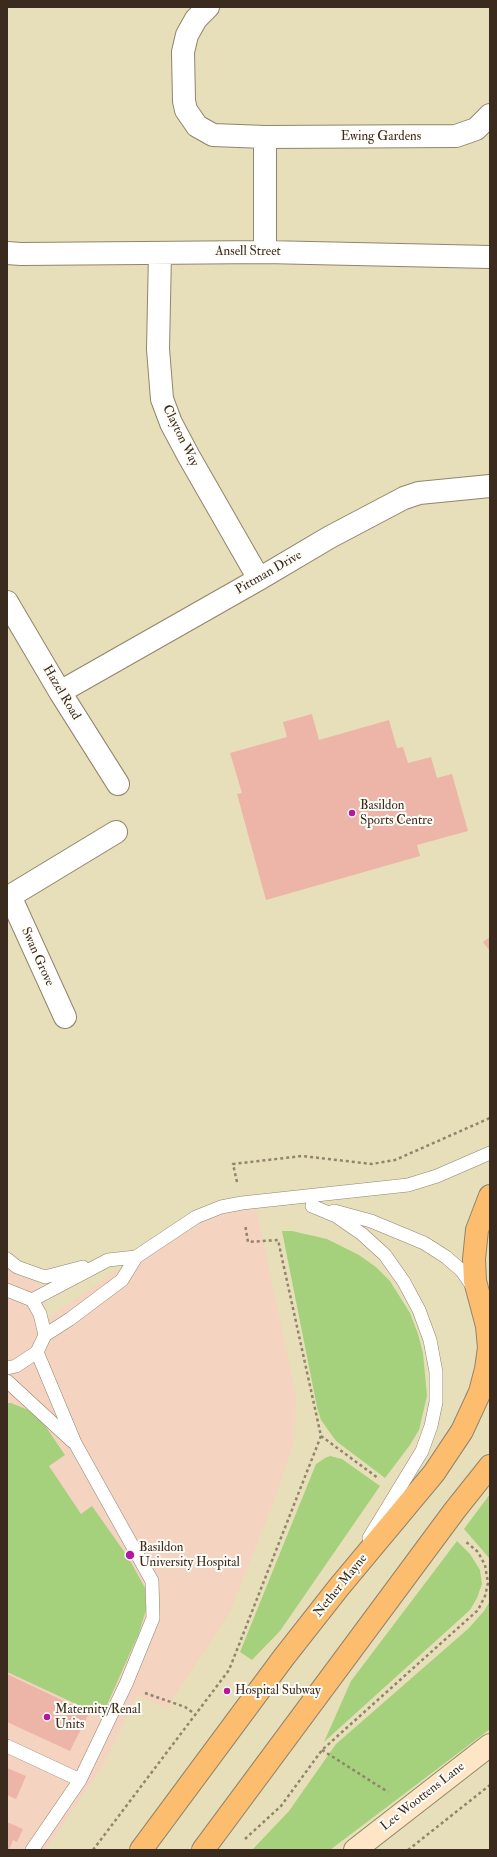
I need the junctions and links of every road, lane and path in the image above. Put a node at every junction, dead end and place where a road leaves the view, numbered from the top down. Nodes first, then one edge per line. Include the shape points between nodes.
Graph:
1 (208, 7) edge
2 (490, 114) edge
3 (265, 137) junction
4 (7, 252) edge
5 (265, 252) junction
6 (160, 253) junction
7 (490, 257) edge
8 (490, 486) edge
9 (259, 580) junction
10 (7, 603) edge
11 (60, 692) junction
12 (118, 784) dead end
13 (116, 832) dead end
14 (8, 897) edge
15 (65, 1017) dead end
16 (490, 1118) edge
17 (490, 1153) edge
18 (233, 1164) dead end
19 (490, 1196) edge
20 (264, 1201) junction
21 (312, 1206) junction
22 (248, 1242) dead end
23 (136, 1258) junction
24 (7, 1259) edge
25 (108, 1260) junction
26 (7, 1290) edge
27 (32, 1300) junction
28 (486, 1311) edge
29 (45, 1335) junction
30 (37, 1352) junction
31 (7, 1368) edge
32 (7, 1381) edge
33 (321, 1436) junction
34 (75, 1443) junction
35 (490, 1466) edge
36 (378, 1478) dead end
37 (465, 1541) dead end
38 (339, 1587) junction
39 (148, 1694) dead end
40 (196, 1714) junction
41 (490, 1745) edge
42 (7, 1746) edge
43 (322, 1750) junction
44 (80, 1780) junction
45 (490, 1785) edge
46 (385, 1797) dead end
47 (241, 1843) dead end
48 (32, 1850) edge
49 (93, 1850) edge
50 (142, 1850) edge
51 (203, 1850) edge
52 (356, 1850) edge
53 (408, 1850) edge

1 - 3 street, Ewing Gardens via 187,35 183,52 186,110 197,126 213,135
2 - 3 street, Ewing Gardens via 476,129 456,136
3 - 5 street
4 - 6 street, Ansell Street
5 - 6 street, Ansell Street
5 - 7 street, Ansell Street
6 - 9 street, Clayton Way via 158,349 162,399 188,455
8 - 9 street, Pittman Drive via 419,493 404,498 330,537
9 - 11 street, Pittman Drive
10 - 11 street, Hazel Road
11 - 12 street, Hazel Road
13 - 14 street, Swan Grove
14 - 15 street, Swan Grove
16 - 18 path via 395,1160 372,1164 302,1156
17 - 20 lane via 437,1176 408,1185
19 - 28 main road, Nether Mayne via 477,1230 474,1259 475,1281
20 - 21 lane
20 - 23 lane via 221,1207 196,1217
21 - 28 lane via 371,1221 424,1243 462,1271
21 - 38 lane via 336,1216 362,1234 385,1255 419,1310 430,1340 436,1372 436,1402 422,1451
22 - 33 path via 278,1240
23 - 25 lane
23 - 29 lane via 122,1280
24 - 25 lane via 17,1267 45,1277
25 - 27 lane
26 - 27 lane
27 - 29 lane via 40,1314
28 - 38 main road, Nether Mayne via 489,1348 486,1369 471,1413 453,1446 434,1473
29 - 30 lane
30 - 31 lane via 16,1366
30 - 34 lane
32 - 34 lane
33 - 36 path
33 - 40 path via 229,1670
34 - 44 lane via 152,1581 154,1618
35 - 51 main road
37 - 43 path via 478,1552 485,1565 488,1583 478,1610
38 - 50 main road, Nether Mayne via 284,1657
39 - 40 path via 185,1707
40 - 49 path
41 - 52 street, Lee Woottens Lane
42 - 44 lane
43 - 46 path via 390,1793
43 - 47 path via 281,1806
44 - 48 lane
45 - 53 path

